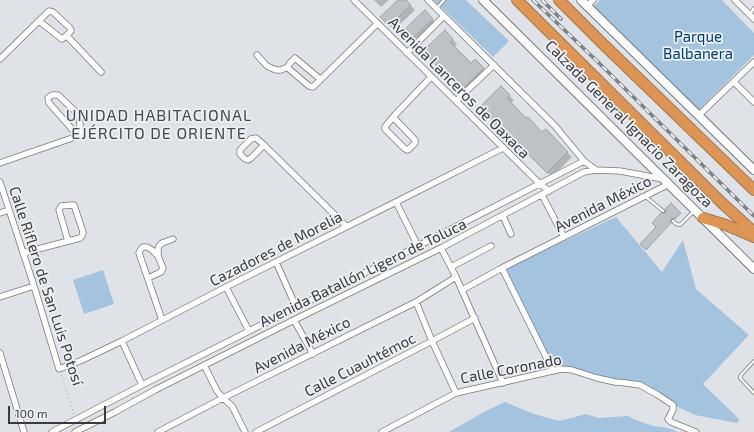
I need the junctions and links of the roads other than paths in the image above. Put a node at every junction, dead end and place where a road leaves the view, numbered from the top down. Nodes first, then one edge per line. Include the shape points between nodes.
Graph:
1 (354, 0) edge
2 (428, 0) edge
3 (444, 0) edge
4 (483, 0) edge
5 (517, 0) edge
6 (559, 0) edge
7 (736, 0) edge
8 (587, 2) edge
9 (436, 8) junction
10 (754, 8) edge
11 (444, 16) junction
12 (752, 17) edge
13 (39, 21) junction
14 (377, 24) junction
15 (67, 36) junction
16 (407, 53) junction
17 (257, 55) dead end
18 (0, 59) edge
19 (754, 62) edge
20 (494, 65) junction
21 (288, 67) junction
22 (101, 72) dead end
23 (431, 77) junction
24 (320, 79) junction
25 (734, 82) junction
26 (456, 101) junction
27 (754, 102) edge
28 (698, 116) junction
29 (393, 117) junction
30 (78, 136) junction
31 (264, 145) dead end
32 (503, 148) junction
33 (584, 161) junction
34 (0, 163) edge
35 (596, 170) junction
36 (754, 170) edge
37 (666, 181) junction
38 (0, 182) edge
39 (540, 184) junction
40 (754, 190) edge
41 (549, 191) junction
42 (542, 195) junction
43 (646, 196) junction
44 (396, 202) junction
45 (9, 210) junction
46 (663, 211) dead end
47 (694, 211) junction
48 (0, 213) edge
49 (503, 216) junction
50 (703, 218) junction
51 (673, 221) dead end
52 (346, 226) junction
53 (754, 232) edge
54 (511, 234) dead end
55 (754, 236) edge
56 (564, 237) junction
57 (173, 239) dead end
58 (68, 241) junction
59 (418, 246) junction
60 (491, 246) dead end
61 (441, 248) junction
62 (24, 253) junction
63 (158, 256) junction
64 (276, 262) junction
65 (451, 267) junction
66 (502, 268) junction
67 (754, 269) edge
68 (456, 277) junction
69 (148, 278) junction
70 (34, 286) junction
71 (226, 287) junction
72 (462, 290) junction
73 (0, 297) edge
74 (416, 302) junction
75 (296, 308) junction
76 (475, 318) junction
77 (162, 320) junction
78 (294, 320) junction
79 (249, 331) junction
80 (122, 341) junction
81 (432, 341) junction
82 (0, 354) edge
83 (313, 354) junction
84 (754, 361) edge
85 (204, 365) junction
86 (59, 369) joint
87 (553, 371) junction
88 (503, 383) junction
89 (142, 385) junction
90 (456, 393) junction
91 (754, 393) edge
92 (223, 398) junction
93 (75, 420) junction
94 (77, 431) edge
95 (24, 432) edge
96 (52, 432) edge
97 (158, 432) edge
98 (245, 432) edge
99 (256, 432) edge
100 (382, 432) edge
101 (696, 432) edge

1 - 14 street, Avenida Lanceros de Oaxaca
2 - 9 street
3 - 9 lane
4 - 37 main road, Calzada General Ignacio Zaragoza
5 - 53 highway, Calzada General Ignacio Zaragoza
6 - 40 highway
7 - 12 street
8 - 28 main road
9 - 11 street
10 - 12 lane
11 - 16 street
11 - 20 street
13 - 15 street via 60,38
13 - 15 street via 47,12 53,12 71,29
13 - 18 street
14 - 16 street, Avenida Lanceros de Oaxaca
14 - 24 street
15 - 22 street
16 - 23 street, Avenida Lanceros de Oaxaca
17 - 21 street via 272,69 281,70
19 - 25 street
20 - 26 street
20 - 33 street via 555,126
21 - 24 street via 310,87
21 - 24 street via 295,58 298,59
23 - 26 street, Avenida Lanceros de Oaxaca
23 - 29 street
25 - 27 street
25 - 28 street
26 - 32 street, Avenida Lanceros de Oaxaca
28 - 36 main road
29 - 29 street via 385,129 407,150 415,140
30 - 30 street via 79,117 58,95 50,96 48,103
30 - 34 street
31 - 52 street
32 - 39 street, Avenida Lanceros de Oaxaca
32 - 44 street, Cazadores de Morelia
33 - 35 street
33 - 39 street, Avenida Batallón Ligero de Toluca
35 - 37 street, Avenida Batallón Ligero de Toluca via 620,171
35 - 41 street, Avenida Batallón Ligero de Toluca via 584,172
37 - 43 street, Avenida México
37 - 47 main road, Calzada General Ignacio Zaragoza
38 - 45 street, Calle Riflero de San Luis Potosí
39 - 41 street, Avenida Lanceros de Oaxaca
39 - 59 street, Avenida Batallón Ligero de Toluca
41 - 42 street, Avenida Batallón Ligero de Toluca
42 - 49 street, Avenida Batallón Ligero de Toluca
42 - 56 street
43 - 46 lane
43 - 56 street, Avenida México
44 - 52 street, Cazadores de Morelia
44 - 59 street
45 - 48 street
45 - 62 street, Calle Riflero de San Luis Potosí
47 - 50 main road, Calzada General Ignacio Zaragoza
47 - 51 lane via 680,225
49 - 54 street
49 - 61 street, Avenida Batallón Ligero de Toluca
50 - 55 highway
50 - 67 main road, Calzada General Ignacio Zaragoza
52 - 64 street, Cazadores de Morelia
56 - 66 street, Avenida México
57 - 63 street via 159,246
58 - 58 street via 80,238 83,234 74,205 60,206 59,210
58 - 62 street
59 - 75 street, Avenida Batallón Ligero de Toluca
60 - 65 street
61 - 65 street
61 - 78 street, Avenida Batallón Ligero de Toluca
62 - 70 street, Calle Riflero de San Luis Potosí
63 - 69 street via 163,270
63 - 69 street via 147,247 140,249
64 - 71 street, Cazadores de Morelia
64 - 75 street
65 - 68 street
66 - 72 street, Avenida México
66 - 87 street
68 - 72 street
68 - 74 street, Avenida México
69 - 77 street
70 - 73 street
70 - 86 street, Calle Riflero de San Luis Potosí
71 - 77 street, Cazadores de Morelia
71 - 79 street
72 - 76 street
74 - 81 street
74 - 83 street, Avenida México
75 - 79 street, Avenida Batallón Ligero de Toluca
76 - 81 street, Calle Cuauhtémoc
76 - 88 street
77 - 80 street, Cazadores de Morelia
78 - 83 street
78 - 85 street, Avenida Batallón Ligero de Toluca
79 - 89 street, Avenida Batallón Ligero de Toluca
80 - 86 street, Cazadores de Morelia
80 - 89 street
81 - 90 street
81 - 99 street, Calle Cuauhtémoc
82 - 95 street
83 - 92 street, Avenida México
84 - 91 lane via 740,378
85 - 92 street
85 - 94 street, Avenida Batallón Ligero de Toluca
87 - 88 street, Calle Coronado
87 - 101 street, Calle Coronado via 572,370 615,382 640,385 673,405 668,418 671,422
88 - 90 street, Calle Coronado
89 - 93 street, Avenida Batallón Ligero de Toluca
90 - 100 street, Calle Coronado
92 - 97 street, Avenida México
92 - 98 street via 232,406
93 - 94 street, Avenida Batallón Ligero de Toluca
93 - 96 street, Avenida Batallón Ligero de Toluca

